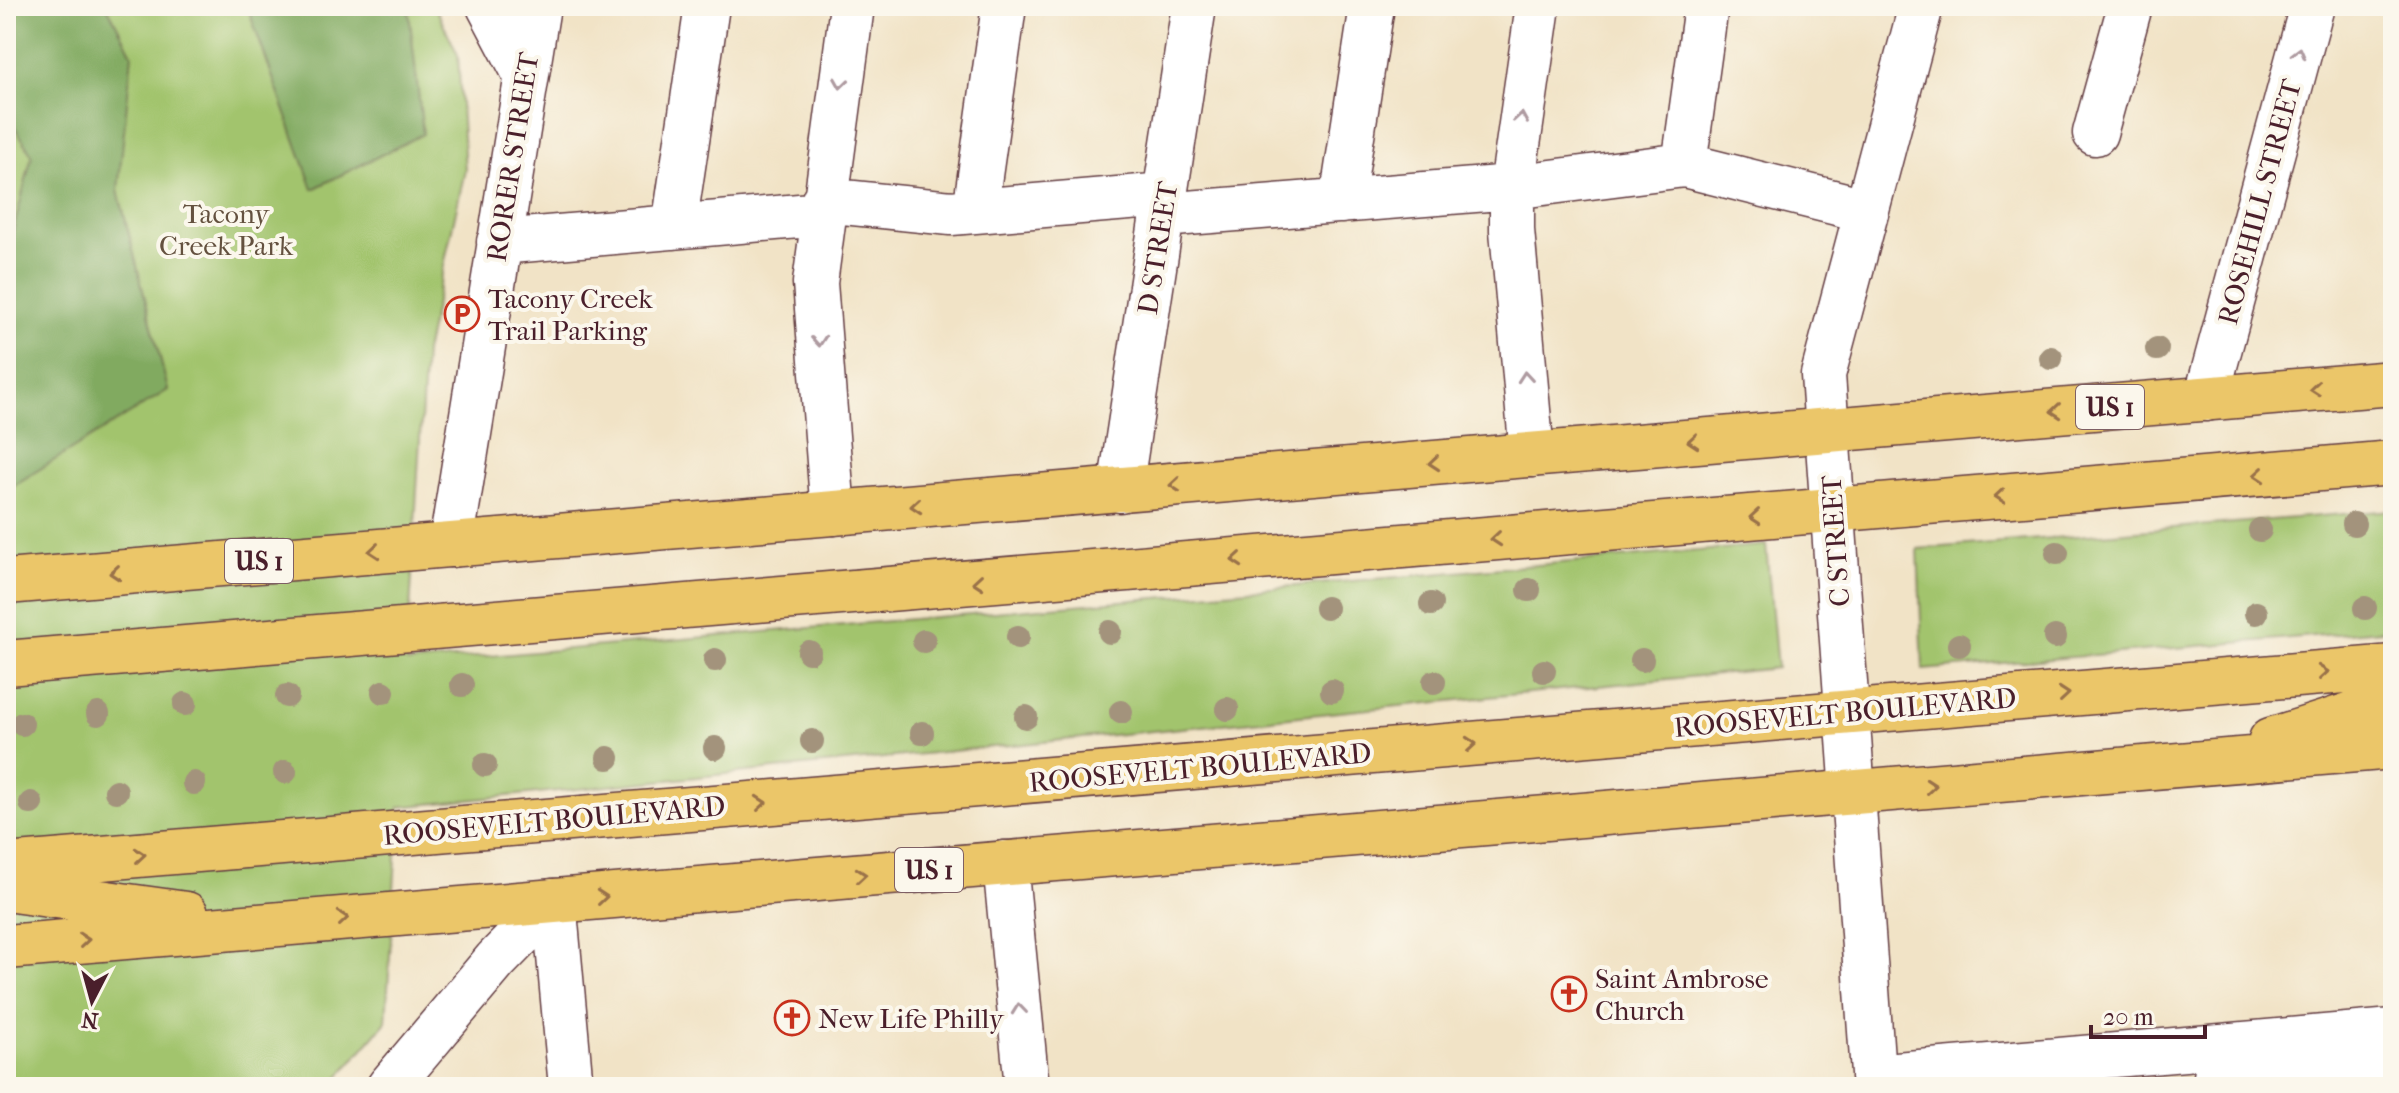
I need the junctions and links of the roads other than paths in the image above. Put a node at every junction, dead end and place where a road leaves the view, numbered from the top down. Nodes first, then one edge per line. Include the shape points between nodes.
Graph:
1 (489, 6) edge
2 (538, 6) edge
3 (707, 6) edge
4 (852, 6) edge
5 (1004, 6) edge
6 (1194, 6) edge
7 (1372, 6) edge
8 (1538, 6) edge
9 (1706, 6) edge
10 (1921, 6) edge
11 (2130, 6) edge
12 (2312, 6) edge
13 (525, 74) junction
14 (2095, 133) dead end
15 (1684, 165) junction
16 (1512, 187) junction
17 (1342, 201) junction
18 (1163, 205) junction
19 (823, 207) junction
20 (1865, 210) junction
21 (975, 211) junction
22 (674, 227) junction
23 (499, 242) junction
24 (2393, 383) edge
25 (2206, 399) junction
26 (1827, 430) junction
27 (1532, 455) junction
28 (2393, 463) edge
29 (1120, 490) junction
30 (1833, 510) junction
31 (833, 513) junction
32 (451, 545) junction
33 (67, 577) junction
34 (6, 582) edge
35 (6, 597) edge
36 (6, 663) edge
37 (2393, 667) edge
38 (2393, 701) edge
39 (1847, 712) junction
40 (2393, 747) edge
41 (2196, 764) junction
42 (1853, 792) junction
43 (1005, 863) junction
44 (6, 866) edge
45 (6, 889) edge
46 (554, 901) junction
47 (263, 925) junction
48 (6, 947) edge
49 (2393, 1031) edge
50 (2393, 1062) edge
51 (1874, 1081) edge
52 (389, 1087) edge
53 (571, 1087) edge
54 (1027, 1087) edge
55 (2094, 1087) edge

1 - 13 street
2 - 13 street, RORER STREET
3 - 22 street
4 -> 19 street
5 - 21 street
6 - 18 street, D STREET
7 - 17 street
16 -> 8 street
9 - 15 street
10 - 20 street, C STREET
11 - 14 street
25 -> 12 street, ROSEHILL STREET
13 - 23 street, RORER STREET
15 - 16 street
15 - 20 street
16 - 17 street
27 -> 16 street
17 - 18 street
18 - 21 street
18 - 29 street, D STREET
19 - 21 street
19 - 22 street
19 -> 31 street via 815,283
20 - 26 street, C STREET via 1826,355
22 - 23 street
23 - 32 street, RORER STREET
24 -> 25 highway, US 1
25 -> 26 highway, US 1
26 -> 27 highway, US 1
26 - 30 street, C STREET
27 -> 29 highway, US 1
28 -> 30 highway
29 -> 31 highway, US 1
30 -> 36 highway
30 - 39 street, C STREET
31 - 32 highway, US 1
32 -> 33 highway, US 1
33 - 34 highway, US 1
33 - 35 highway
39 -> 37 highway, ROOSEVELT BOULEVARD
38 - 41 highway
39 - 42 street, C STREET
44 -> 39 highway, ROOSEVELT BOULEVARD
40 - 41 highway, US 1
42 -> 41 highway, US 1
42 - 43 highway, US 1
42 - 51 street, C STREET
46 -> 43 highway, US 1
54 -> 43 street
45 - 47 highway
47 -> 46 highway, US 1
46 - 52 street via 496,960
46 - 53 street
48 -> 47 highway, US 1
49 - 51 street
50 - 55 street

